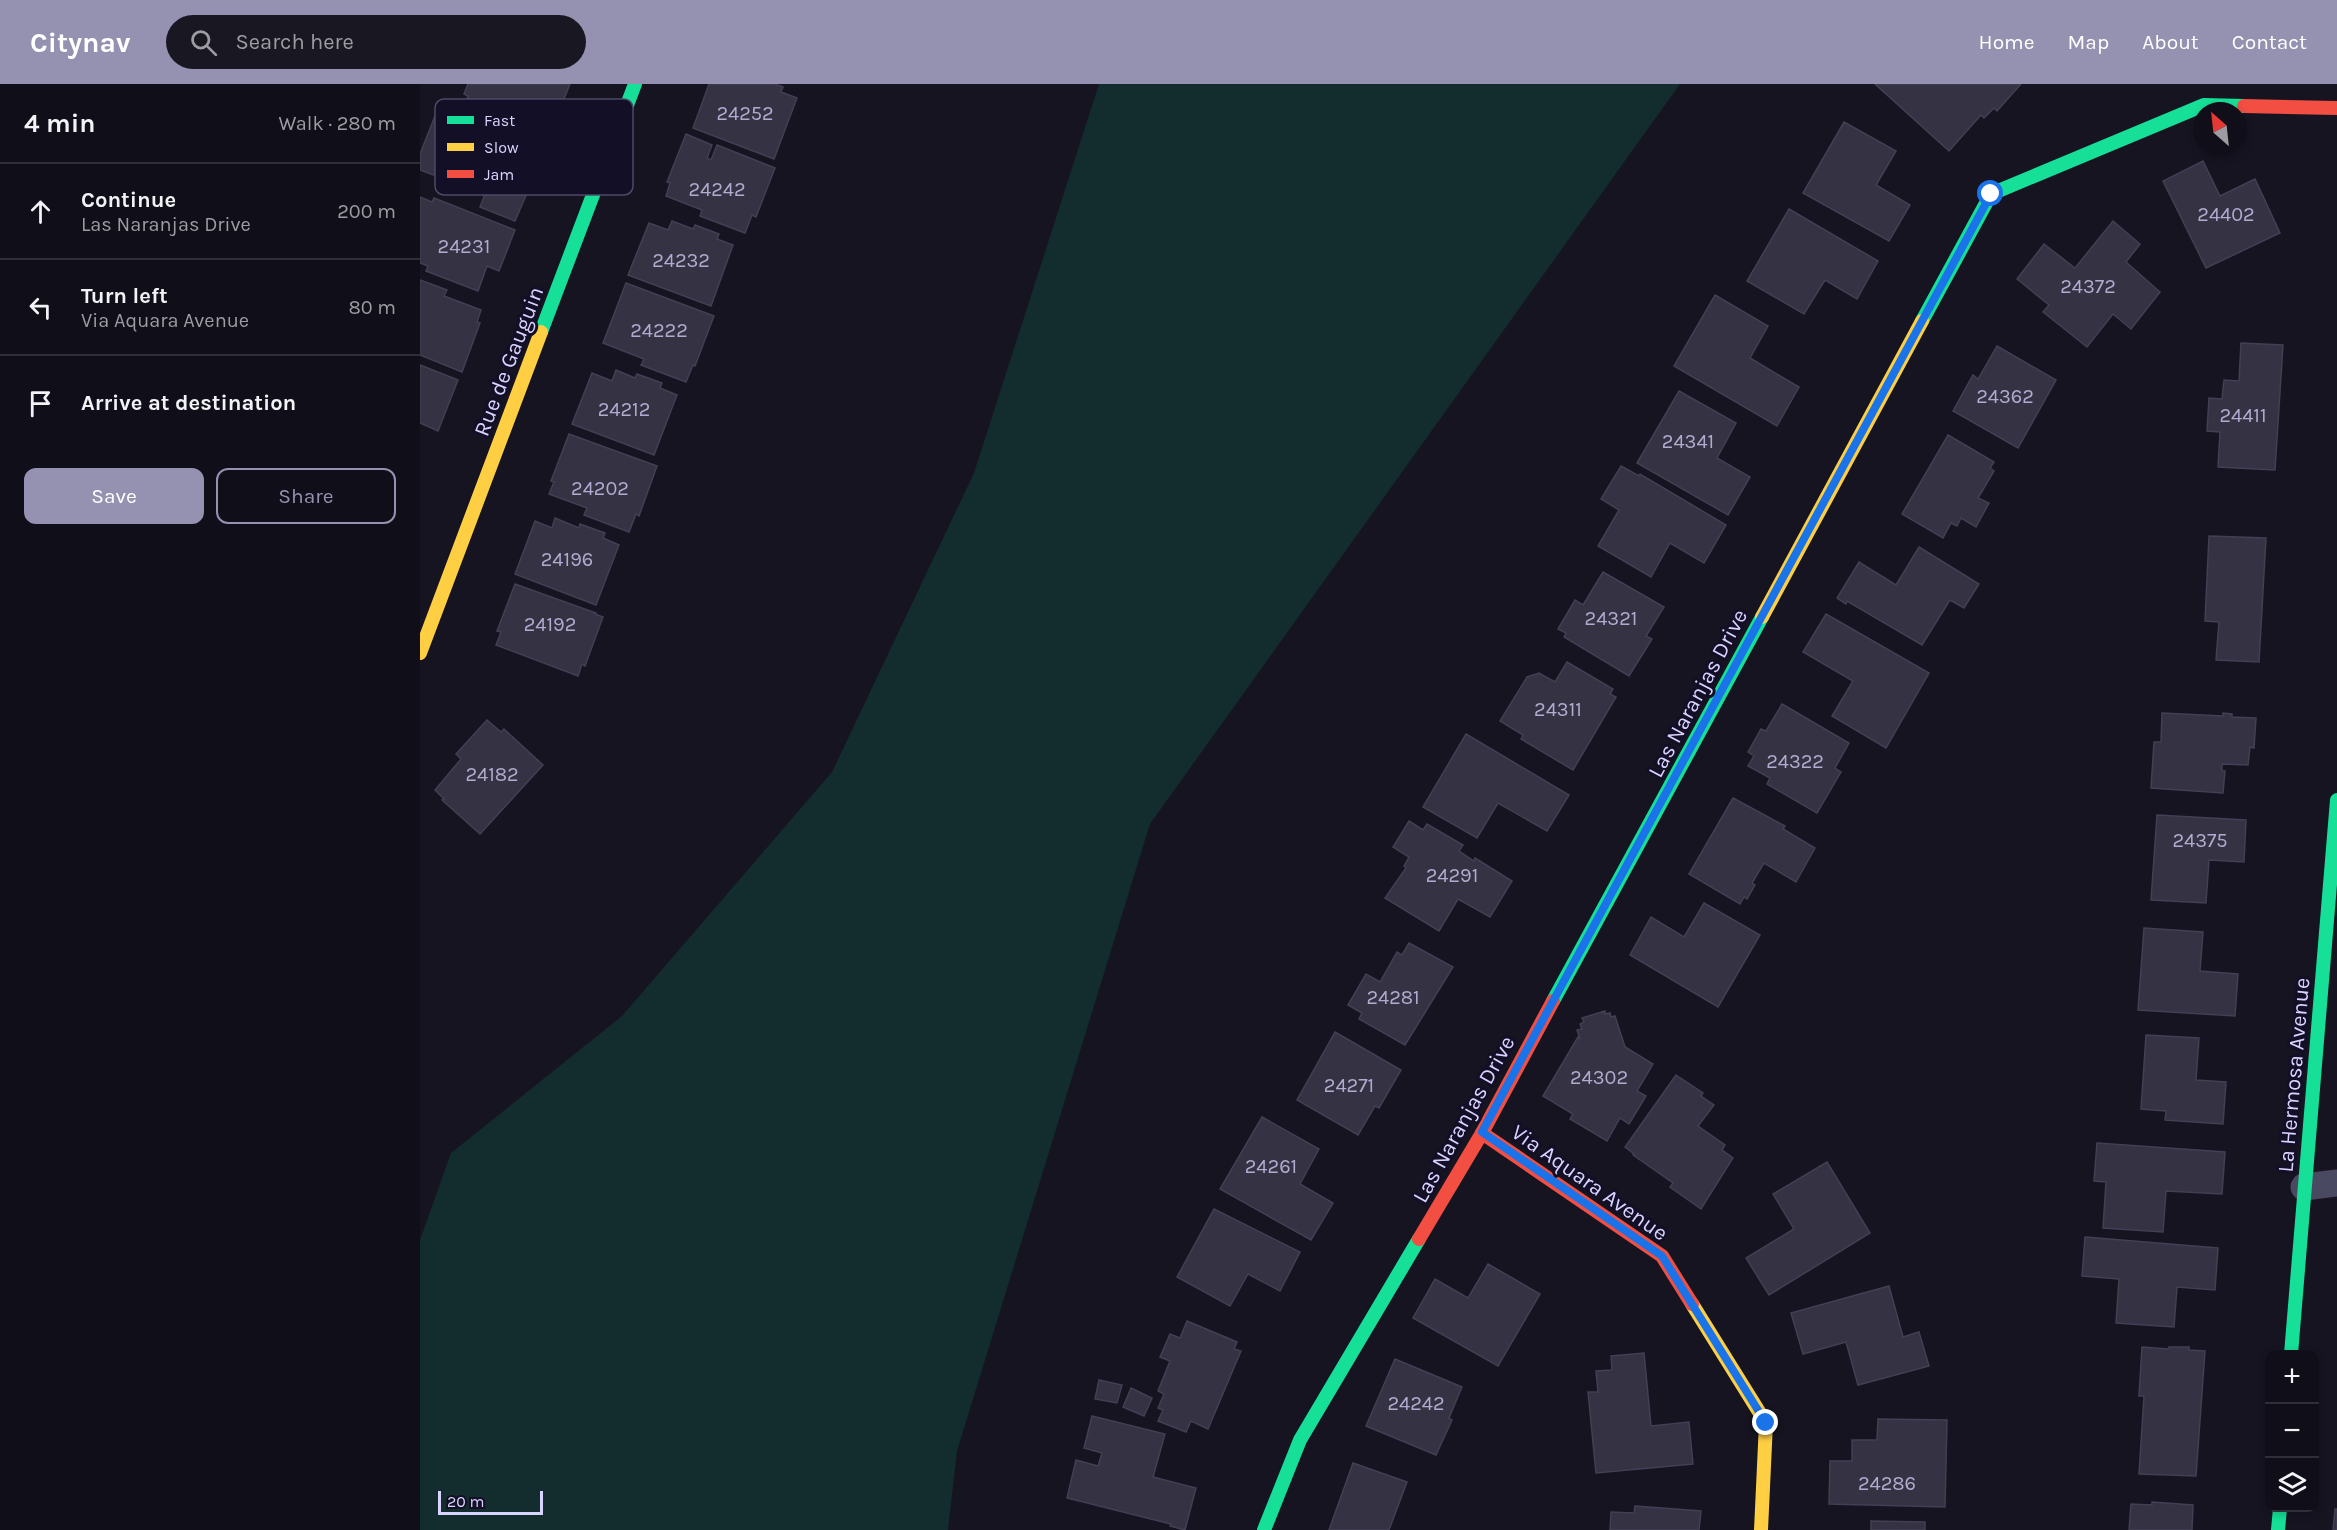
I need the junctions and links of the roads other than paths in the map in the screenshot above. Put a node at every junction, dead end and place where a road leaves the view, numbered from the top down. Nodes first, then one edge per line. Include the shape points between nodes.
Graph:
1 (635, 84) edge
2 (629, 99) edge
3 (2337, 108) edge
4 (593, 195) edge
5 (420, 653) edge
6 (2337, 800) edge
7 (1482, 1132) junction
8 (2337, 1183) edge
9 (2304, 1187) junction
10 (2291, 1350) edge
11 (2280, 1512) edge
12 (1264, 1530) edge
13 (1761, 1530) edge
14 (2278, 1530) edge

1 - 2 street, Rue de Gauguin
3 - 7 street, Las Naranjas Drive via 2204,105 1991,194
4 - 5 street, Rue de Gauguin
6 - 9 street, La Hermosa Avenue
7 - 12 street, Las Naranjas Drive via 1300,1440
7 - 13 street, Via Aquara Avenue via 1662,1256 1766,1423
8 - 9 street
9 - 10 street, La Hermosa Avenue
11 - 14 street

